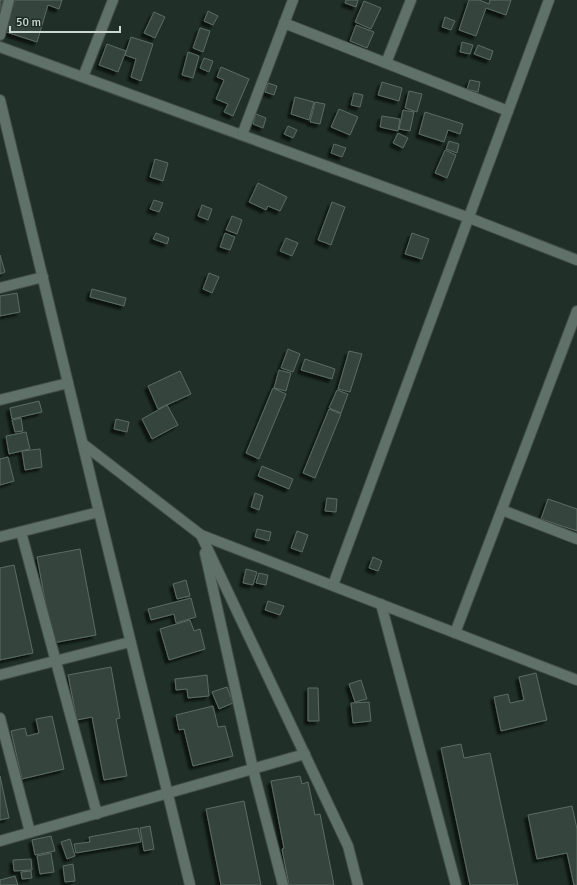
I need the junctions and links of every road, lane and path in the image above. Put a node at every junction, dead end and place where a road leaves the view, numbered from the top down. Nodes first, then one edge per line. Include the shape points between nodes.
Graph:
1 (9, 0) edge
2 (113, 0) edge
3 (293, 0) edge
4 (410, 0) edge
5 (549, 0) edge
6 (284, 23) junction
7 (0, 35) edge
8 (0, 47) edge
9 (386, 63) junction
10 (82, 77) junction
11 (0, 100) edge
12 (508, 111) junction
13 (242, 135) junction
14 (469, 218) junction
15 (577, 260) edge
16 (43, 277) junction
17 (0, 288) edge
18 (577, 311) edge
19 (68, 383) junction
20 (0, 400) edge
21 (83, 444) junction
22 (502, 510) junction
23 (99, 512) junction
24 (21, 532) junction
25 (201, 535) junction
26 (0, 537) edge
27 (577, 539) edge
28 (332, 585) junction
29 (381, 604) junction
30 (455, 633) junction
31 (130, 642) junction
32 (55, 661) junction
33 (0, 675) edge
34 (577, 680) edge
35 (0, 718) edge
36 (305, 754) junction
37 (253, 769) junction
38 (168, 794) junction
39 (96, 814) junction
40 (30, 832) junction
41 (0, 841) edge
42 (190, 885) edge
43 (283, 885) edge
44 (358, 885) edge
45 (456, 885) edge

1 - 7 street
2 - 10 street
3 - 6 street
4 - 9 street
5 - 12 street
6 - 9 street
6 - 13 street
8 - 10 street
9 - 12 street
10 - 13 street
11 - 16 street
12 - 14 street
13 - 14 street
14 - 15 street
14 - 28 street
16 - 17 street
16 - 19 street
18 - 22 street
19 - 20 street
19 - 21 street
21 - 23 street
21 - 25 street
22 - 27 street
22 - 30 street
23 - 24 street
23 - 31 street
24 - 26 street
24 - 32 street
25 - 28 street
25 - 36 street
25 - 37 street
28 - 29 street
29 - 30 street
29 - 45 street
30 - 34 street
31 - 32 street
31 - 38 street
32 - 33 street
32 - 39 street
35 - 40 street
36 - 37 street
36 - 44 street via 348,846
37 - 38 street
37 - 43 street
38 - 39 street
38 - 42 street
39 - 40 street
40 - 41 street

